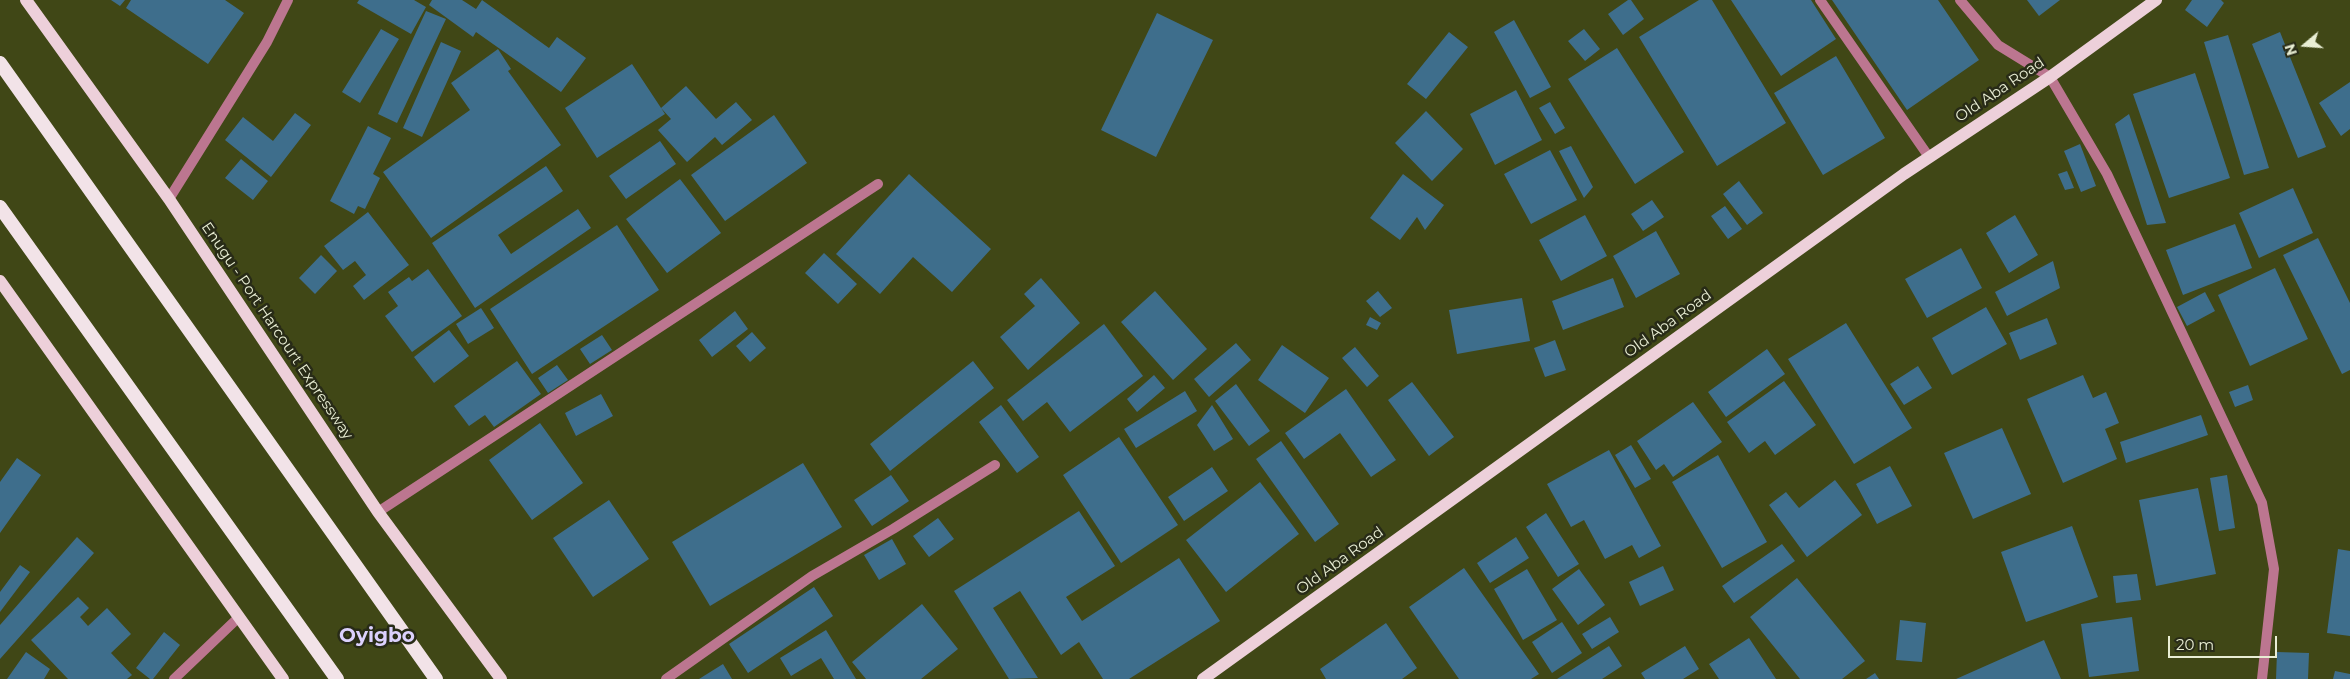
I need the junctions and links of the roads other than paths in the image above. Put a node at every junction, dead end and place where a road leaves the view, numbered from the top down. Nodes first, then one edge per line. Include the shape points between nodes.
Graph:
1 (26, 0) edge
2 (288, 0) edge
3 (1820, 0) edge
4 (1960, 0) edge
5 (2156, 0) edge
6 (0, 63) edge
7 (2050, 77) junction
8 (1928, 157) junction
9 (878, 184) dead end
10 (169, 199) junction
11 (0, 207) edge
12 (0, 281) edge
13 (995, 465) dead end
14 (378, 512) junction
15 (239, 617) junction
16 (174, 679) edge
17 (283, 679) edge
18 (337, 679) edge
19 (436, 679) edge
20 (501, 679) edge
21 (666, 679) edge
22 (1203, 679) edge
23 (2262, 679) edge

1 - 10 main road, Enugu - Port Harcourt Expressway
2 - 10 street via 267,42
3 - 8 street
4 - 7 street via 1998,45
5 - 7 main road, Old Aba Road
6 - 19 highway
7 - 8 main road, Old Aba Road
7 - 23 street via 2107,174 2262,502 2274,568
8 - 22 main road, Old Aba Road
9 - 14 street
10 - 14 main road, Enugu - Port Harcourt Expressway
11 - 18 highway
12 - 15 main road
13 - 21 street via 812,576
14 - 20 main road, Enugu - Port Harcourt Expressway
15 - 16 street
15 - 17 main road

